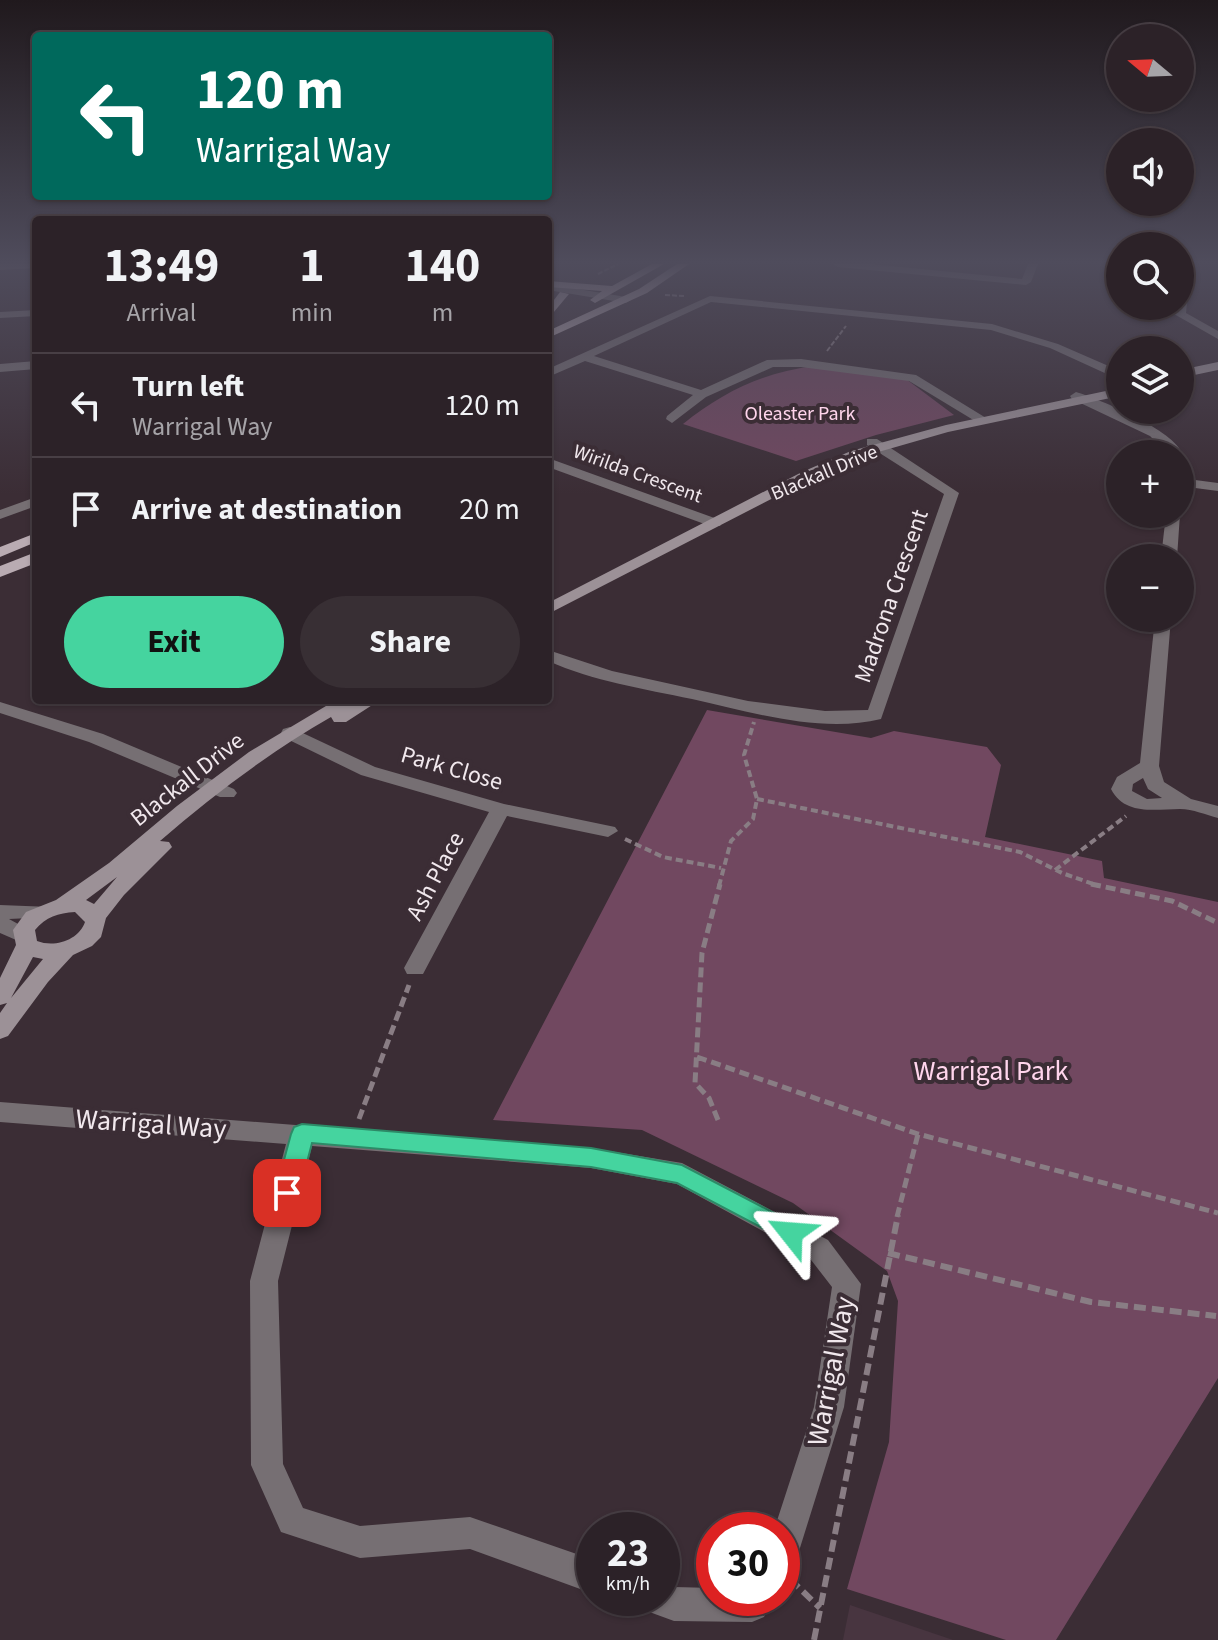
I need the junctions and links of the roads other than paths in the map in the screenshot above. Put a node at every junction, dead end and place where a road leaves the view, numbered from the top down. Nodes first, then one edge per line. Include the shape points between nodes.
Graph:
1 (620, 341) edge
2 (1037, 341) edge
3 (585, 357) junction
4 (32, 365) edge
5 (0, 368) edge
6 (1106, 370) edge
7 (1215, 370) edge
8 (552, 371) edge
9 (1194, 374) edge
10 (1106, 392) edge
11 (702, 394) junction
12 (1081, 398) junction
13 (981, 418) junction
14 (672, 419) dead end
15 (1163, 440) edge
16 (876, 445) junction
17 (552, 464) edge
18 (1194, 484) edge
19 (1218, 487) edge
20 (32, 503) edge
21 (0, 515) edge
22 (710, 521) junction
23 (32, 539) edge
24 (0, 552) edge
25 (32, 559) edge
26 (0, 572) edge
27 (552, 597) edge
28 (552, 607) edge
29 (1162, 632) edge
30 (552, 657) edge
31 (343, 704) edge
32 (363, 704) edge
33 (0, 707) edge
34 (297, 737) junction
35 (1149, 766) junction
36 (220, 790) junction
37 (1184, 803) junction
38 (501, 809) junction
39 (1218, 812) edge
40 (608, 831) road end
41 (52, 909) junction
42 (0, 912) edge
43 (96, 916) junction
44 (0, 924) edge
45 (25, 940) junction
46 (65, 950) junction
47 (415, 968) road end
48 (0, 997) edge
49 (0, 1030) edge
50 (0, 1112) edge
51 (302, 1134) junction
52 (796, 1512) edge
53 (576, 1571) edge

1 - 3 street
2 - 6 street
3 - 8 street
3 - 11 street
4 - 5 street
7 - 9 main road
10 - 12 main road, Blackall Drive
11 - 13 street via 771,363 817,365 912,378
11 - 14 street
12 - 13 main road, Blackall Drive
12 - 15 street
13 - 16 main road, Blackall Drive
16 - 22 main road, Blackall Drive
16 - 30 street, Madrona Crescent via 952,493 875,715 849,718 749,706 576,669
17 - 22 street, Wirilda Crescent
18 - 19 street
20 - 21 street
22 - 27 main road, Blackall Drive
22 - 28 main road, Blackall Drive
23 - 24 main road
25 - 26 main road
29 - 35 street
31 - 34 main road, Blackall Drive
32 - 34 main road, Blackall Drive
33 - 36 street via 96,738
34 - 36 main road, Blackall Drive
34 - 38 street, Park Close via 368,771
35 - 37 street via 1155,785
35 - 37 street via 1124,781 1124,795 1160,806
36 - 41 main road, Blackall Drive
36 - 43 main road, Blackall Drive
37 - 39 street
38 - 40 street, Park Close
38 - 47 street, Ash Place
41 - 42 street
41 - 43 main road via 79,905
41 - 45 main road, Blackall Drive via 31,920
43 - 46 main road, Blackall Drive via 89,937
44 - 45 street
45 - 46 main road via 43,952
45 - 48 main road, Blackall Drive
46 - 49 main road, Blackall Drive
50 - 51 street, Warrigal Way
51 - 52 street, Warrigal Way via 591,1158 682,1174 818,1248 847,1284 829,1407
51 - 53 street via 264,1281 267,1465 292,1521 360,1542 470,1533

